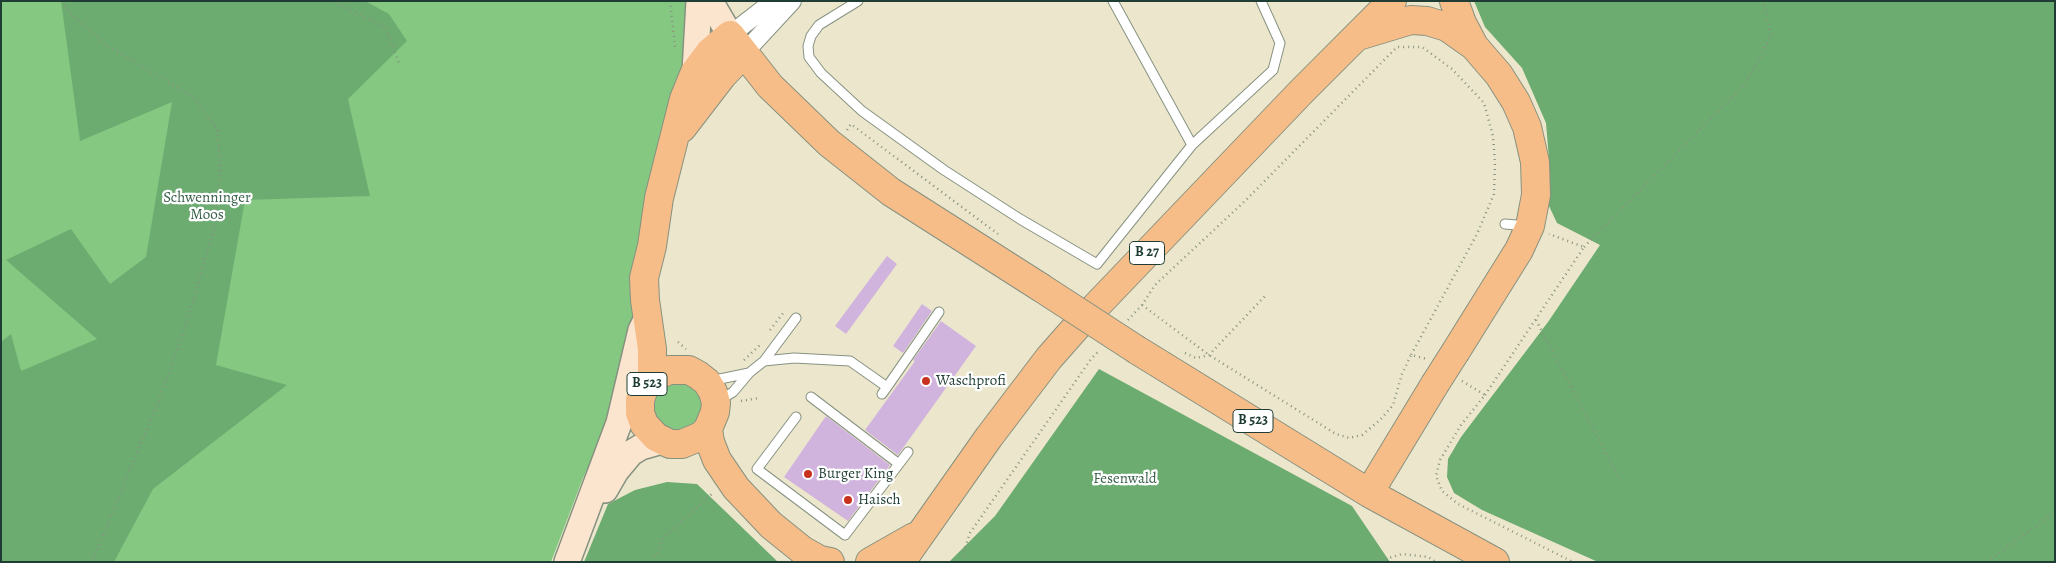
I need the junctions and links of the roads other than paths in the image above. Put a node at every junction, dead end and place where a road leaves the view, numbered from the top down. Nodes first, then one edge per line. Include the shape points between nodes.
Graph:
1 (699, 1) edge
2 (710, 1) edge
3 (774, 1) edge
4 (792, 1) edge
5 (858, 1) edge
6 (1113, 1) edge
7 (1260, 1) edge
8 (1392, 1) edge
9 (1454, 1) edge
10 (1354, 38) junction
11 (737, 44) junction
12 (1474, 46) junction
13 (695, 72) junction
14 (675, 137) junction
15 (1192, 145) junction
16 (652, 246) junction
17 (939, 312) dead end
18 (647, 318) junction
19 (796, 318) dead end
20 (683, 355) junction
21 (764, 362) junction
22 (749, 373) junction
23 (652, 378) junction
24 (721, 396) junction
25 (811, 398) dead end
26 (640, 413) junction
27 (796, 417) dead end
28 (708, 429) junction
29 (672, 442) junction
30 (908, 452) dead end
31 (606, 459) junction
32 (899, 464) junction
33 (1369, 493) junction
34 (920, 534) junction
35 (570, 553) edge
36 (799, 562) edge
37 (830, 562) edge
38 (870, 562) edge
39 (901, 562) edge
40 (1495, 562) edge

1 - 13 street
2 - 11 street
3 - 11 street
4 - 11 street
5 - 15 lane via 819,25 811,36 809,57 821,73 862,111 944,170 1097,264
6 - 15 lane
7 - 15 lane via 1280,43 1273,70
8 - 10 main road, B 27
9 - 12 main road
10 - 12 main road via 1411,20 1427,21 1447,27
10 - 34 main road, B 27 via 1079,324 989,437
11 - 13 main road via 710,52
11 - 14 main road via 722,76
11 - 33 main road, B 523, bridge via 770,86 829,143 891,192 1137,350
12 - 33 main road, bridge via 1499,75 1527,127 1535,162 1536,195 1517,225 1519,250
13 - 14 main road via 684,99
14 - 16 main road via 659,198
16 - 18 main road via 644,278
16 - 20 main road via 659,306 668,345
17 - 21 lane via 885,390 850,361 794,358
18 - 23 main road
18 - 31 street
19 - 21 lane
20 - 23 main road, B 523 via 669,370
20 - 24 main road, B 523 via 698,375
21 - 22 lane
22 - 24 lane
22 - 24 lane via 733,392
23 - 26 main road, B 523 via 642,394
24 - 28 main road
25 - 32 lane
26 - 29 main road, B 523 via 650,433
26 - 31 street
27 - 32 lane via 757,469 845,535
28 - 29 main road via 696,439
28 - 37 main road via 717,460 736,488 771,526 802,550
29 - 35 street via 641,447 631,453
29 - 36 main road via 698,456 753,521
30 - 32 lane
31 - 35 street
33 - 40 main road, B 523
34 - 38 main road
34 - 39 main road, B 27

